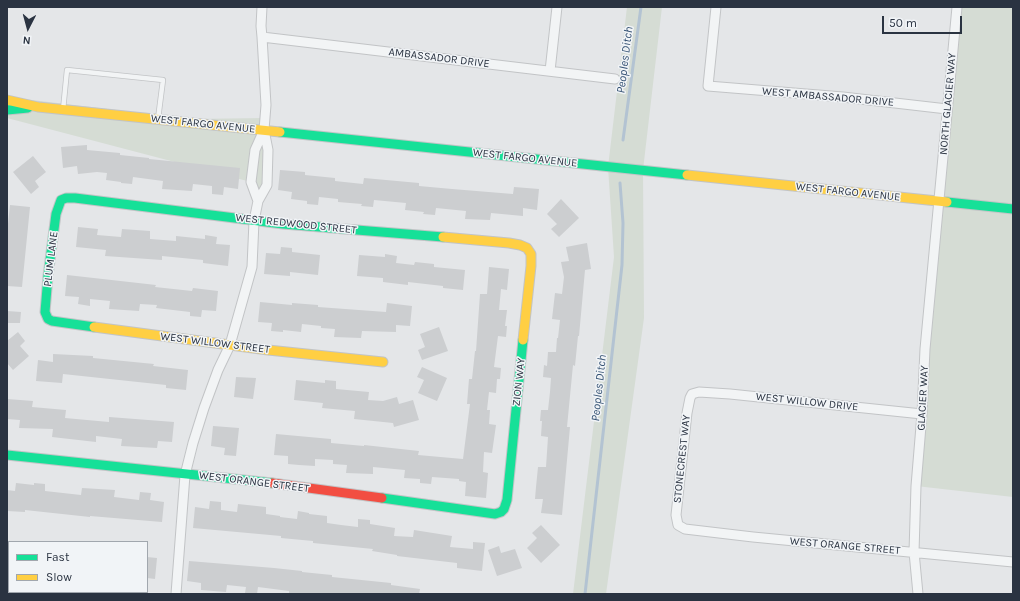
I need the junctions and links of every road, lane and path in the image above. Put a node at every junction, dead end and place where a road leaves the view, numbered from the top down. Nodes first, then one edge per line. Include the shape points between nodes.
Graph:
1 (262, 7) edge
2 (557, 7) edge
3 (716, 7) edge
4 (957, 7) edge
5 (262, 37) junction
6 (550, 72) junction
7 (616, 79) dead end
8 (7, 100) edge
9 (38, 107) junction
10 (947, 109) junction
11 (7, 110) edge
12 (63, 110) junction
13 (158, 119) junction
14 (264, 130) junction
15 (61, 200) joint
16 (258, 202) junction
17 (939, 202) junction
18 (1013, 209) edge
19 (254, 221) junction
20 (529, 251) joint
21 (48, 319) joint
22 (230, 345) junction
23 (383, 362) dead end
24 (692, 394) joint
25 (922, 414) junction
26 (7, 455) edge
27 (186, 474) junction
28 (501, 512) joint
29 (678, 524) joint
30 (914, 552) junction
31 (1013, 562) edge
32 (176, 594) edge
33 (918, 594) edge

1 - 5 street
2 - 6 street
3 - 10 street, WEST AMBASSADOR DRIVE via 708,86
4 - 10 street, NORTH GLACIER WAY
5 - 6 street, AMBASSADOR DRIVE
5 - 14 street via 266,105
6 - 7 street, AMBASSADOR DRIVE
8 - 9 street, WEST FARGO AVENUE
9 - 11 street, WEST FARGO AVENUE
9 - 12 street, WEST FARGO AVENUE
10 - 17 street, NORTH GLACIER WAY
12 - 13 street, WEST FARGO AVENUE
12 - 13 lane via 67,70 163,80
13 - 14 street, WEST FARGO AVENUE
14 - 16 street via 268,150 267,185
14 - 16 street via 255,150 251,182
14 - 17 street, WEST FARGO AVENUE
15 - 19 street, WEST REDWOOD STREET via 76,198
15 - 21 street, PLUM LANE via 56,214 48,276 45,312
16 - 19 street
17 - 18 street, WEST FARGO AVENUE
17 - 25 street, GLACIER WAY via 925,350
19 - 20 street, WEST REDWOOD STREET via 509,243 520,245
19 - 22 street via 252,267
20 - 28 street, ZION WAY via 530,266 507,500
21 - 22 street, WEST WILLOW STREET via 68,324
22 - 23 street, WEST WILLOW STREET
22 - 27 street via 204,408
24 - 25 street, WEST WILLOW DRIVE via 730,394
24 - 29 street, STONECREST WAY via 686,421 676,515
25 - 30 street, GLACIER WAY
26 - 27 street, WEST ORANGE STREET
27 - 28 street, WEST ORANGE STREET via 319,489 470,511 495,514
27 - 32 street
29 - 30 street, WEST ORANGE STREET via 685,529 700,531
30 - 31 street, WEST ORANGE STREET
30 - 33 street, GLACIER WAY

